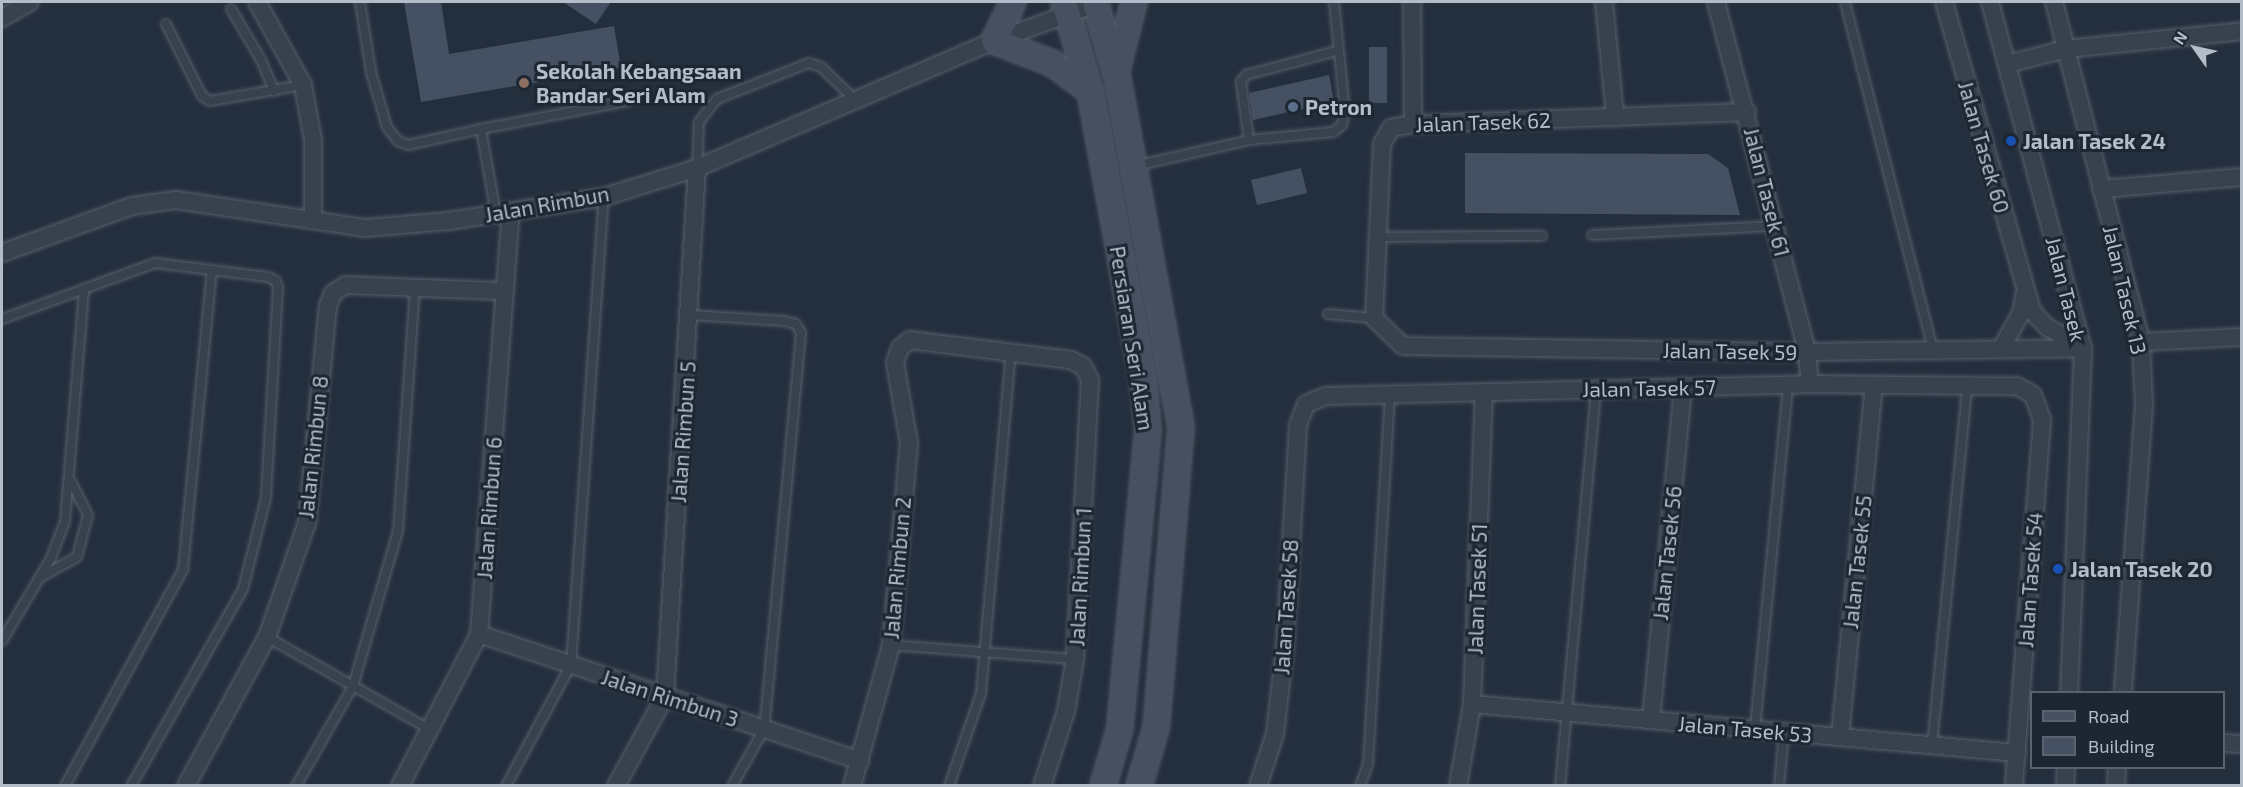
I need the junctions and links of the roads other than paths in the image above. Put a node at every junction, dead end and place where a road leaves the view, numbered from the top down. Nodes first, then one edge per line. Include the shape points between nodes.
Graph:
1 (30, 2) edge
2 (257, 2) edge
3 (360, 2) edge
4 (1013, 2) edge
5 (1097, 2) edge
6 (1134, 2) edge
7 (1334, 2) edge
8 (1412, 2) edge
9 (1604, 2) edge
10 (1716, 2) edge
11 (1845, 2) edge
12 (1944, 2) edge
13 (1990, 2) edge
14 (2054, 2) edge
15 (1066, 6) edge
16 (231, 9) dead end
17 (2, 18) edge
18 (166, 24) dead end
19 (2241, 31) edge
20 (994, 41) junction
21 (2066, 49) junction
22 (1337, 51) junction
23 (2007, 64) junction
24 (1116, 75) junction
25 (303, 85) junction
26 (273, 91) junction
27 (1090, 91) junction
28 (855, 100) junction
29 (628, 101) dead end
30 (1747, 112) junction
31 (1615, 117) junction
32 (1413, 124) junction
33 (481, 129) junction
34 (1249, 140) junction
35 (1134, 166) junction
36 (697, 168) junction
37 (2241, 177) edge
38 (2101, 189) junction
39 (604, 197) junction
40 (504, 213) junction
41 (313, 220) junction
42 (1775, 226) junction
43 (1592, 235) dead end
44 (1542, 236) dead end
45 (1380, 237) junction
46 (2, 254) edge
47 (212, 270) junction
48 (415, 288) junction
49 (84, 289) junction
50 (505, 291) junction
51 (2025, 292) junction
52 (1328, 314) dead end
53 (691, 315) junction
54 (2, 319) edge
55 (1378, 324) junction
56 (2241, 337) edge
57 (2141, 342) junction
58 (2083, 348) junction
59 (2001, 349) junction
60 (1933, 350) junction
61 (1011, 352) junction
62 (1807, 352) junction
63 (1810, 384) junction
64 (1788, 385) junction
65 (1874, 386) junction
66 (1967, 386) junction
67 (2017, 386) joint
68 (1683, 387) junction
69 (1596, 390) junction
70 (1484, 392) junction
71 (1390, 394) junction
72 (1298, 425) joint
73 (70, 479) junction
74 (39, 578) junction
75 (479, 634) junction
76 (267, 637) junction
77 (2, 641) edge
78 (891, 645) junction
79 (984, 652) junction
80 (1076, 659) junction
81 (571, 665) junction
82 (353, 686) junction
83 (2069, 691) edge
84 (2123, 691) edge
85 (665, 696) junction
86 (1473, 704) junction
87 (1565, 712) junction
88 (1651, 720) junction
89 (764, 729) junction
90 (1755, 729) junction
91 (431, 730) junction
92 (1784, 732) junction
93 (1840, 737) junction
94 (2225, 743) edge
95 (2241, 744) edge
96 (1932, 746) junction
97 (2017, 753) junction
98 (860, 761) junction
99 (2066, 769) edge
100 (2117, 769) edge
101 (65, 786) edge
102 (131, 786) edge
103 (186, 786) edge
104 (296, 786) edge
105 (400, 786) edge
106 (506, 786) edge
107 (616, 786) edge
108 (732, 786) edge
109 (852, 786) edge
110 (949, 786) edge
111 (1042, 786) edge
112 (1103, 786) edge
113 (1139, 786) edge
114 (1258, 786) edge
115 (1360, 786) edge
116 (1458, 786) edge
117 (1560, 786) edge
118 (1779, 786) edge
119 (2014, 786) edge
120 (2065, 786) edge
121 (2116, 786) edge

1 - 17 street
2 - 25 street
3 - 33 lane via 370,72 387,128 398,141 408,145
4 - 20 main road
5 - 15 street
5 - 24 main road, Persiaran Seri Alam
6 - 24 main road
7 - 22 lane
8 - 32 street
9 - 31 street
10 - 30 street, Jalan Tasek 61
11 - 60 lane
12 - 51 street, Jalan Tasek 60
13 - 23 street, Jalan Tasek
14 - 21 street, Jalan Tasek 13
15 - 20 street, Jalan Rimbun
15 - 27 main road, Persiaran Seri Alam
16 - 26 lane via 261,60
18 - 26 lane via 202,96 210,101
19 - 21 street
20 - 27 main road via 1052,63
20 - 28 street, Jalan Rimbun
21 - 23 street
21 - 38 street, Jalan Tasek 13
22 - 34 lane via 1246,75 1241,82
22 - 34 lane via 1345,112 1341,125 1333,132
23 - 58 street, Jalan Tasek
24 - 35 main road, Persiaran Seri Alam
25 - 26 lane
25 - 41 street via 313,140
27 - 112 main road, Persiaran Seri Alam via 1143,379 1148,430 1120,728
28 - 36 street, Jalan Rimbun
28 - 36 lane via 821,67 810,63 727,95 705,110 699,122
29 - 33 lane
30 - 31 street, Jalan Tasek 62
30 - 42 street, Jalan Tasek 61
31 - 32 street, Jalan Tasek 62
32 - 45 street, Jalan Tasek 62 via 1391,128 1382,144
33 - 40 lane
34 - 35 lane
35 - 113 main road, Persiaran Seri Alam via 1181,427 1156,728
36 - 39 street, Jalan Rimbun
36 - 53 street, Jalan Rimbun 5
37 - 38 street
38 - 57 street, Jalan Tasek 13
39 - 40 street, Jalan Rimbun
39 - 81 lane
40 - 41 street, Jalan Rimbun via 366,228
40 - 50 street, Jalan Rimbun 6
41 - 46 street, Jalan Rimbun via 176,200 132,206
42 - 43 lane
42 - 62 street, Jalan Tasek 61
44 - 45 lane
45 - 55 street, Jalan Tasek 62
47 - 49 lane via 155,263
47 - 101 lane via 183,570
47 - 102 lane via 268,277 276,281 278,288 266,498 243,588
48 - 50 street, Jalan Rimbun 8
48 - 76 street, Jalan Rimbun 8 via 346,285 333,293 328,306 307,523
48 - 82 lane via 398,531
49 - 54 lane
49 - 73 lane
50 - 75 street, Jalan Rimbun 6
51 - 58 street, Jalan Tasek 60 via 2032,311 2047,327
51 - 59 street via 2021,313
52 - 55 lane
53 - 85 street, Jalan Rimbun 5
53 - 89 lane via 784,321 796,324 801,333
55 - 62 street, Jalan Tasek 59 via 1403,346
56 - 57 street
57 - 84 street, Jalan Tasek 13 via 2144,405
58 - 59 street, Jalan Tasek 59
58 - 83 street, Jalan Tasek
59 - 60 street, Jalan Tasek 59
60 - 62 street, Jalan Tasek 59
61 - 78 street, Jalan Rimbun 2 via 910,340 900,348 895,362 909,444
61 - 79 lane
61 - 80 street, Jalan Rimbun 1 via 1071,360 1083,366 1090,380
62 - 63 street, Jalan Tasek 61
63 - 64 street, Jalan Tasek 57
63 - 65 street, Jalan Tasek 57
64 - 68 street, Jalan Tasek 57
64 - 90 lane
65 - 66 street, Jalan Tasek 57
65 - 93 street, Jalan Tasek 55
66 - 67 street, Jalan Tasek 57
66 - 96 lane
67 - 97 street, Jalan Tasek 54 via 2033,395 2042,420
68 - 69 street, Jalan Tasek 57
68 - 88 street, Jalan Tasek 56
69 - 70 street, Jalan Tasek 57
69 - 87 lane
70 - 71 street, Jalan Tasek 57
70 - 86 street, Jalan Tasek 51
71 - 72 street, Jalan Tasek 57 via 1326,396 1306,404
71 - 115 lane via 1368,764
72 - 114 street, Jalan Tasek 58 via 1275,734
73 - 74 lane via 61,539
73 - 74 lane via 88,514 77,557
74 - 77 lane
75 - 81 street, Jalan Rimbun 3
75 - 91 street, Jalan Rimbun 6
76 - 82 lane
76 - 103 street, Jalan Rimbun 8
78 - 79 lane
78 - 98 street, Jalan Rimbun 2
79 - 80 lane
79 - 110 lane via 981,693
80 - 111 street, Jalan Rimbun 1 via 1066,711
81 - 85 street, Jalan Rimbun 3
81 - 106 lane
82 - 91 lane
82 - 104 lane
85 - 89 street, Jalan Rimbun 3
85 - 107 street
86 - 87 street, Jalan Tasek 53
86 - 116 street, Jalan Tasek 51
87 - 88 street, Jalan Tasek 53
87 - 117 lane
88 - 90 street, Jalan Tasek 53
89 - 98 street, Jalan Rimbun 3
89 - 108 lane
90 - 92 street, Jalan Tasek 53
91 - 105 street, Jalan Rimbun 6
92 - 93 street, Jalan Tasek 53
92 - 118 lane
93 - 96 street, Jalan Tasek 53
94 - 95 street
96 - 97 street, Jalan Tasek 53
97 - 119 street, Jalan Tasek 54
98 - 109 street, Jalan Rimbun 2
99 - 120 street
100 - 121 street

